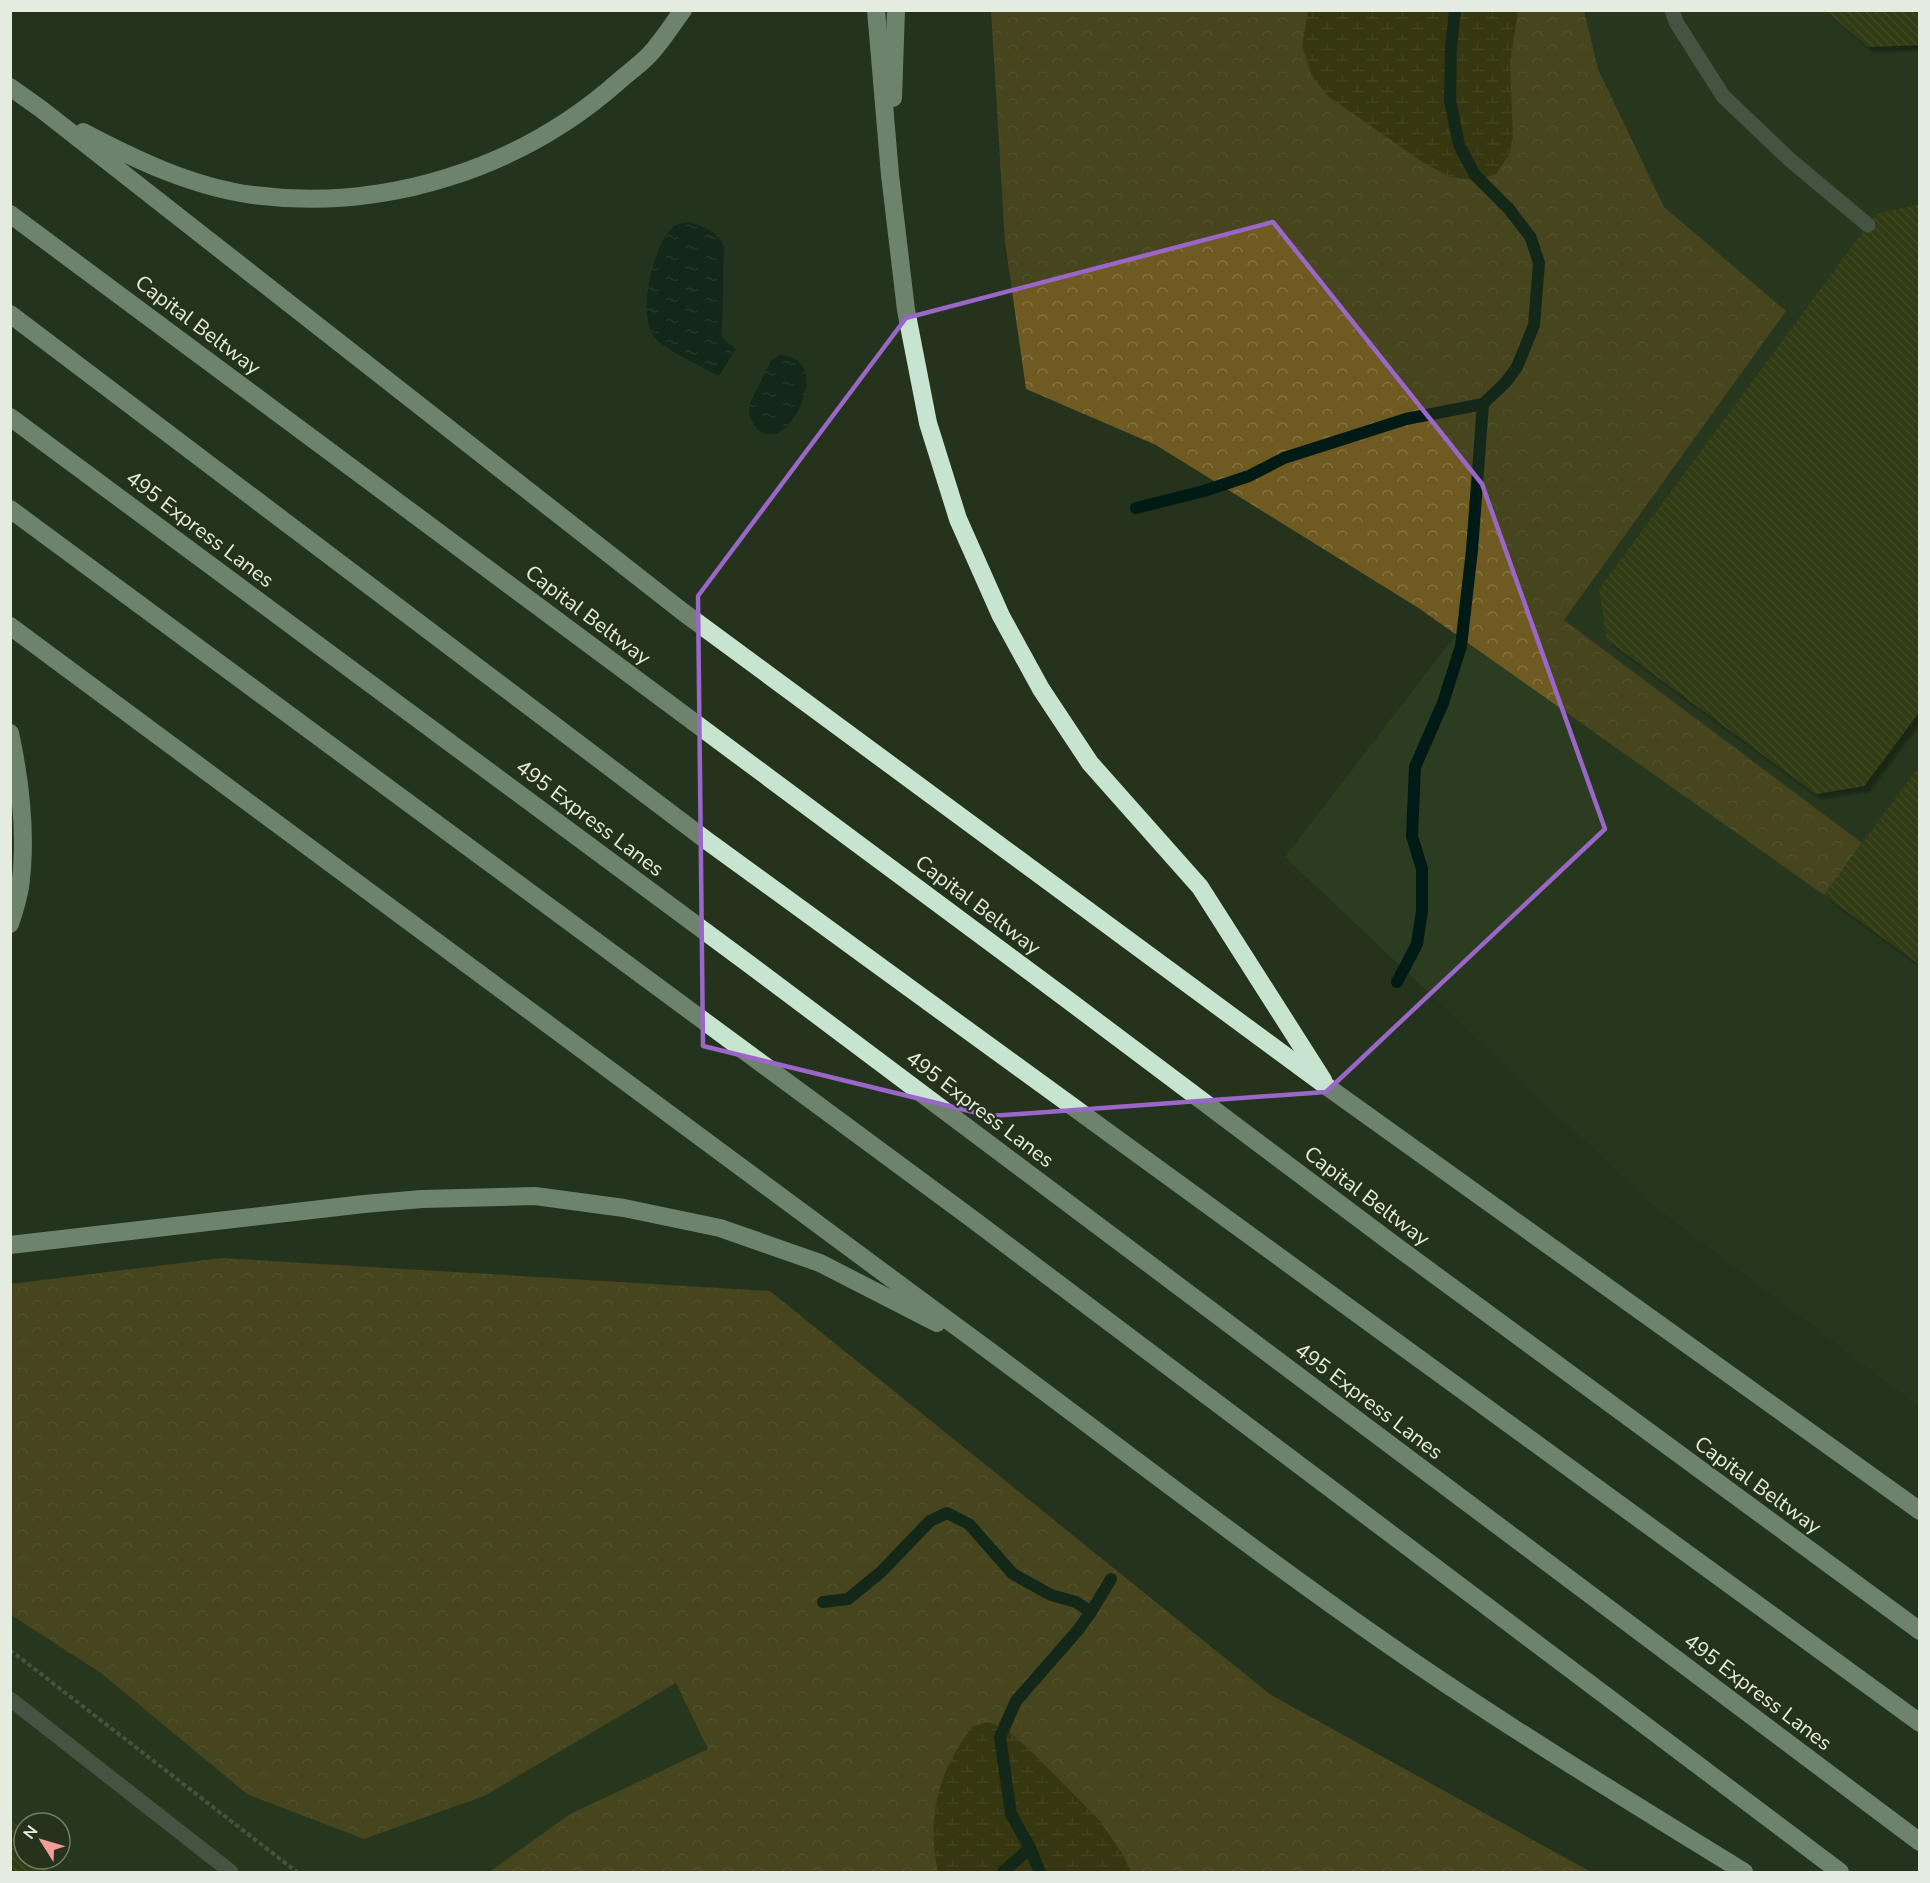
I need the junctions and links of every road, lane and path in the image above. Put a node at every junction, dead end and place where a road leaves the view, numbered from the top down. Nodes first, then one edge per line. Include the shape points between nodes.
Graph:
1 (683, 10) edge
2 (876, 10) edge
3 (896, 10) edge
4 (1672, 10) edge
5 (10, 87) edge
6 (41, 109) junction
7 (890, 175) junction
8 (10, 214) edge
9 (1868, 225) dead end
10 (10, 314) edge
11 (10, 417) edge
12 (10, 509) edge
13 (10, 626) edge
14 (10, 733) edge
15 (10, 924) edge
16 (1329, 1088) junction
17 (10, 1245) edge
18 (983, 1346) junction
19 (1920, 1511) edge
20 (1920, 1631) edge
21 (10, 1650) edge
22 (10, 1699) edge
23 (1920, 1724) edge
24 (1920, 1842) edge
25 (231, 1872) edge
26 (297, 1872) edge
27 (1744, 1872) edge
28 (1840, 1872) edge

1 - 6 highway via 650,54 562,126 475,167 425,185 372,195 316,200 251,195 198,183 124,154
2 - 7 highway
3 - 7 highway
4 - 9 lane via 1723,96 1789,159
5 - 6 highway
6 - 16 highway via 683,612
7 - 16 highway via 906,310 928,423 958,519 1002,616 1041,689 1090,763 1200,887
8 - 20 highway, Capital Beltway via 1397,1247
10 - 23 highway via 706,840
11 - 24 highway, 495 Express Lanes via 744,960
12 - 28 highway via 971,1218
13 - 18 highway
14 - 15 highway via 19,773 23,830 20,888
16 - 19 highway
17 - 18 highway via 364,1204 535,1196 624,1208 720,1228 820,1263
18 - 27 highway via 1302,1584 1418,1665
21 - 26 path
22 - 25 lane

